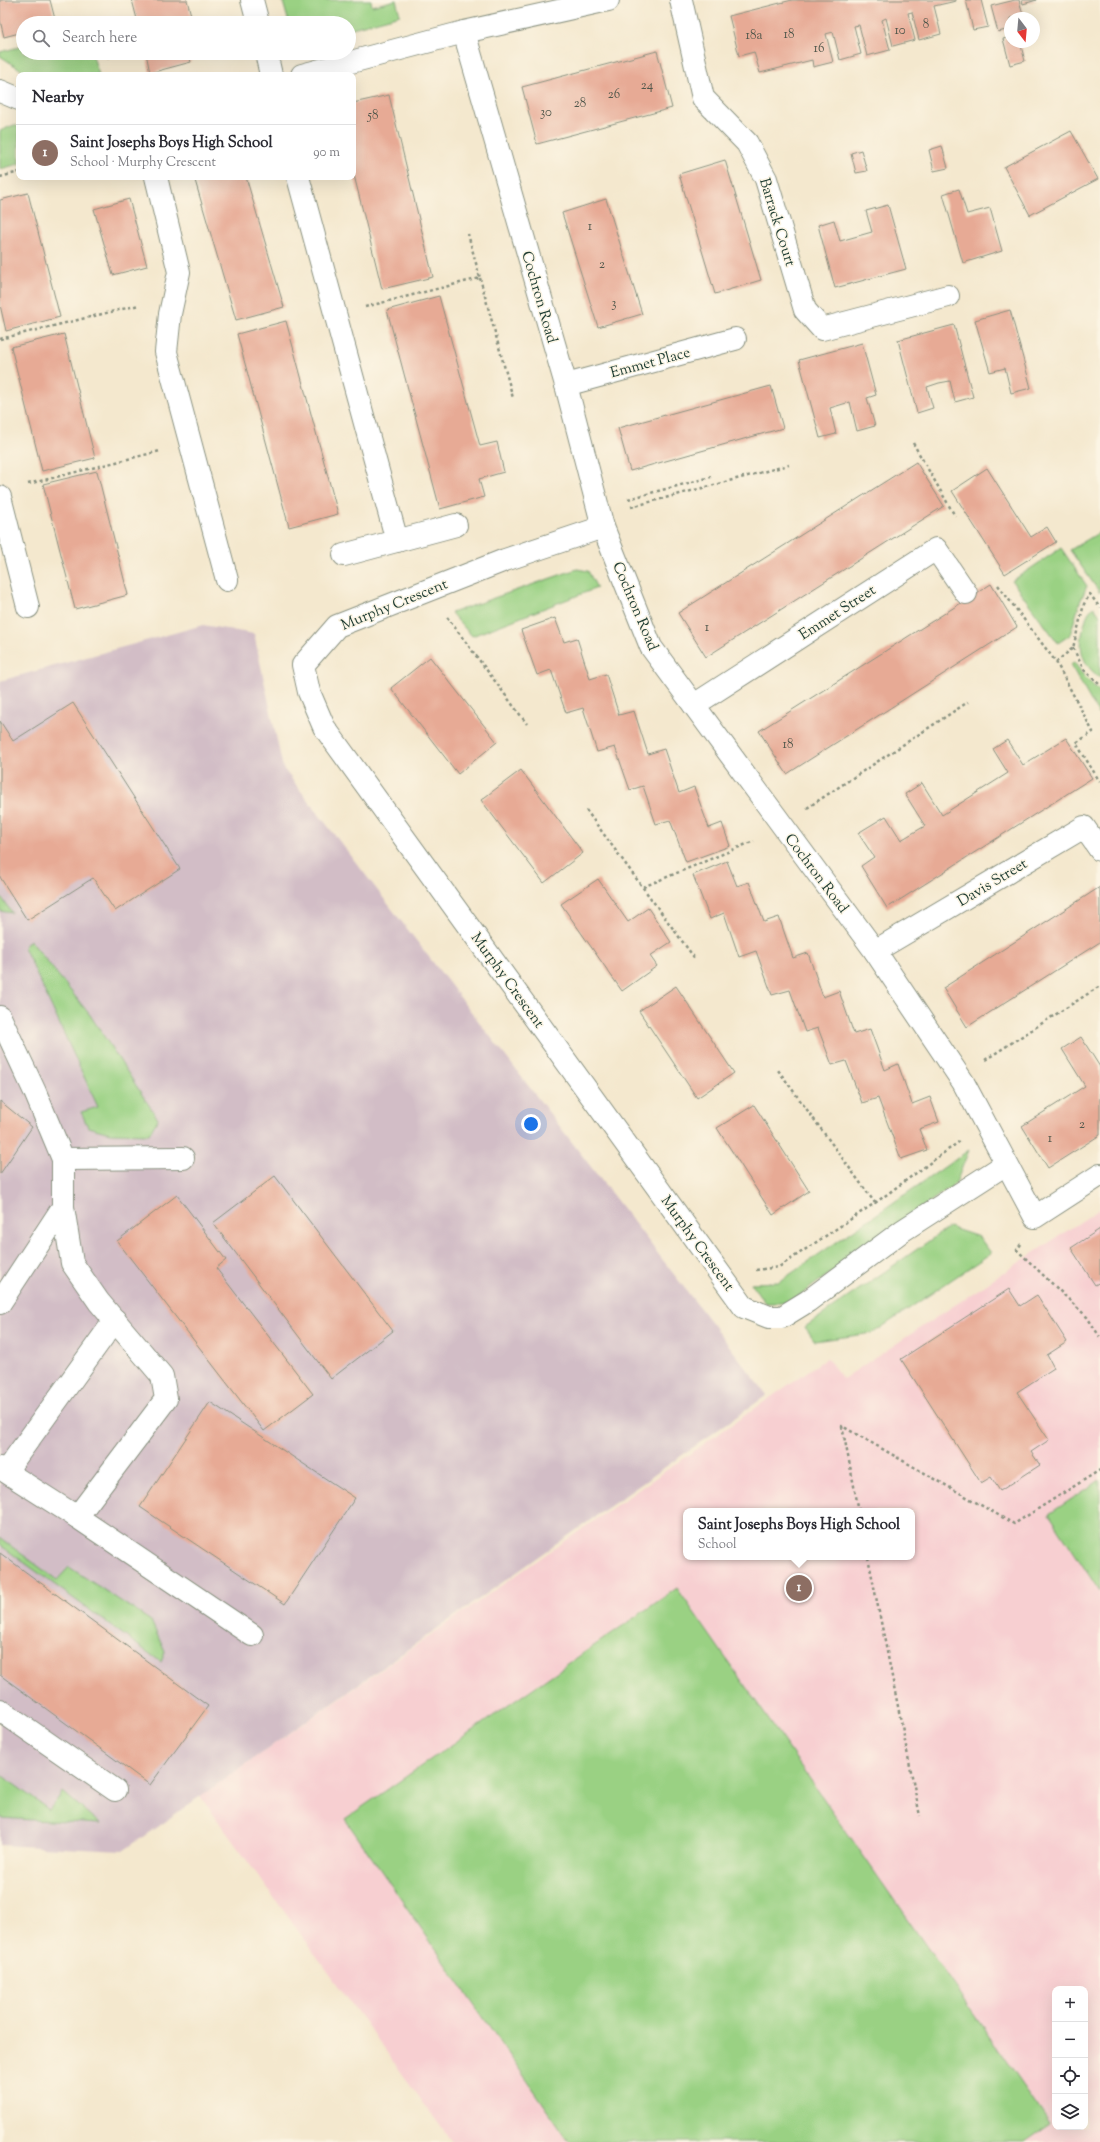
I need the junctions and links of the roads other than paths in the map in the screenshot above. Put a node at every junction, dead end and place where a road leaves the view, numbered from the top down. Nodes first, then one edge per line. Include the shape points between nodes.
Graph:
1 (252, 0) edge
2 (608, 0) edge
3 (682, 0) edge
4 (256, 16) edge
5 (464, 32) junction
6 (268, 60) edge
7 (270, 72) edge
8 (313, 72) edge
9 (0, 91) edge
10 (16, 98) edge
11 (157, 180) edge
12 (299, 180) edge
13 (948, 296) dead end
14 (735, 338) dead end
15 (566, 385) junction
16 (1, 506) edge
17 (456, 525) dead end
18 (603, 527) junction
19 (397, 541) junction
20 (344, 555) dead end
21 (227, 580) dead end
22 (966, 593) dead end
23 (28, 607) dead end
24 (694, 706) junction
25 (1100, 850) edge
26 (875, 951) junction
27 (0, 1017) edge
28 (182, 1158) dead end
29 (63, 1159) junction
30 (1006, 1164) junction
31 (1100, 1175) edge
32 (63, 1207) junction
33 (0, 1303) edge
34 (115, 1320) junction
35 (3, 1469) edge
36 (78, 1517) junction
37 (252, 1635) dead end
38 (0, 1710) edge
39 (115, 1790) dead end

1 - 4 street
2 - 5 street
3 - 13 street, Barrack Court via 703,98 747,143 766,179 805,310 822,329
5 - 8 street
5 - 15 street, Cochron Road
6 - 7 street
9 - 10 street
11 - 21 street via 179,272 166,352
12 - 19 street
14 - 15 street, Emmet Place
15 - 18 street, Cochron Road
16 - 23 street
17 - 19 street
18 - 24 street, Cochron Road via 651,647
18 - 30 street, Murphy Crescent via 504,560 337,626 303,664 309,692 324,727 744,1307 769,1317 782,1317 808,1301 902,1231
19 - 20 street
22 - 24 street, Emmet Street via 936,549
24 - 26 street, Cochron Road
25 - 26 street, Davis Street via 1084,827
26 - 30 street, Cochron Road via 963,1082
27 - 29 street
28 - 29 street
29 - 32 street
30 - 31 street, Cochron Road via 1035,1217
32 - 33 street
32 - 34 street via 72,1263
34 - 35 street
34 - 36 street via 162,1376 166,1399
35 - 36 street
36 - 37 street
38 - 39 street

